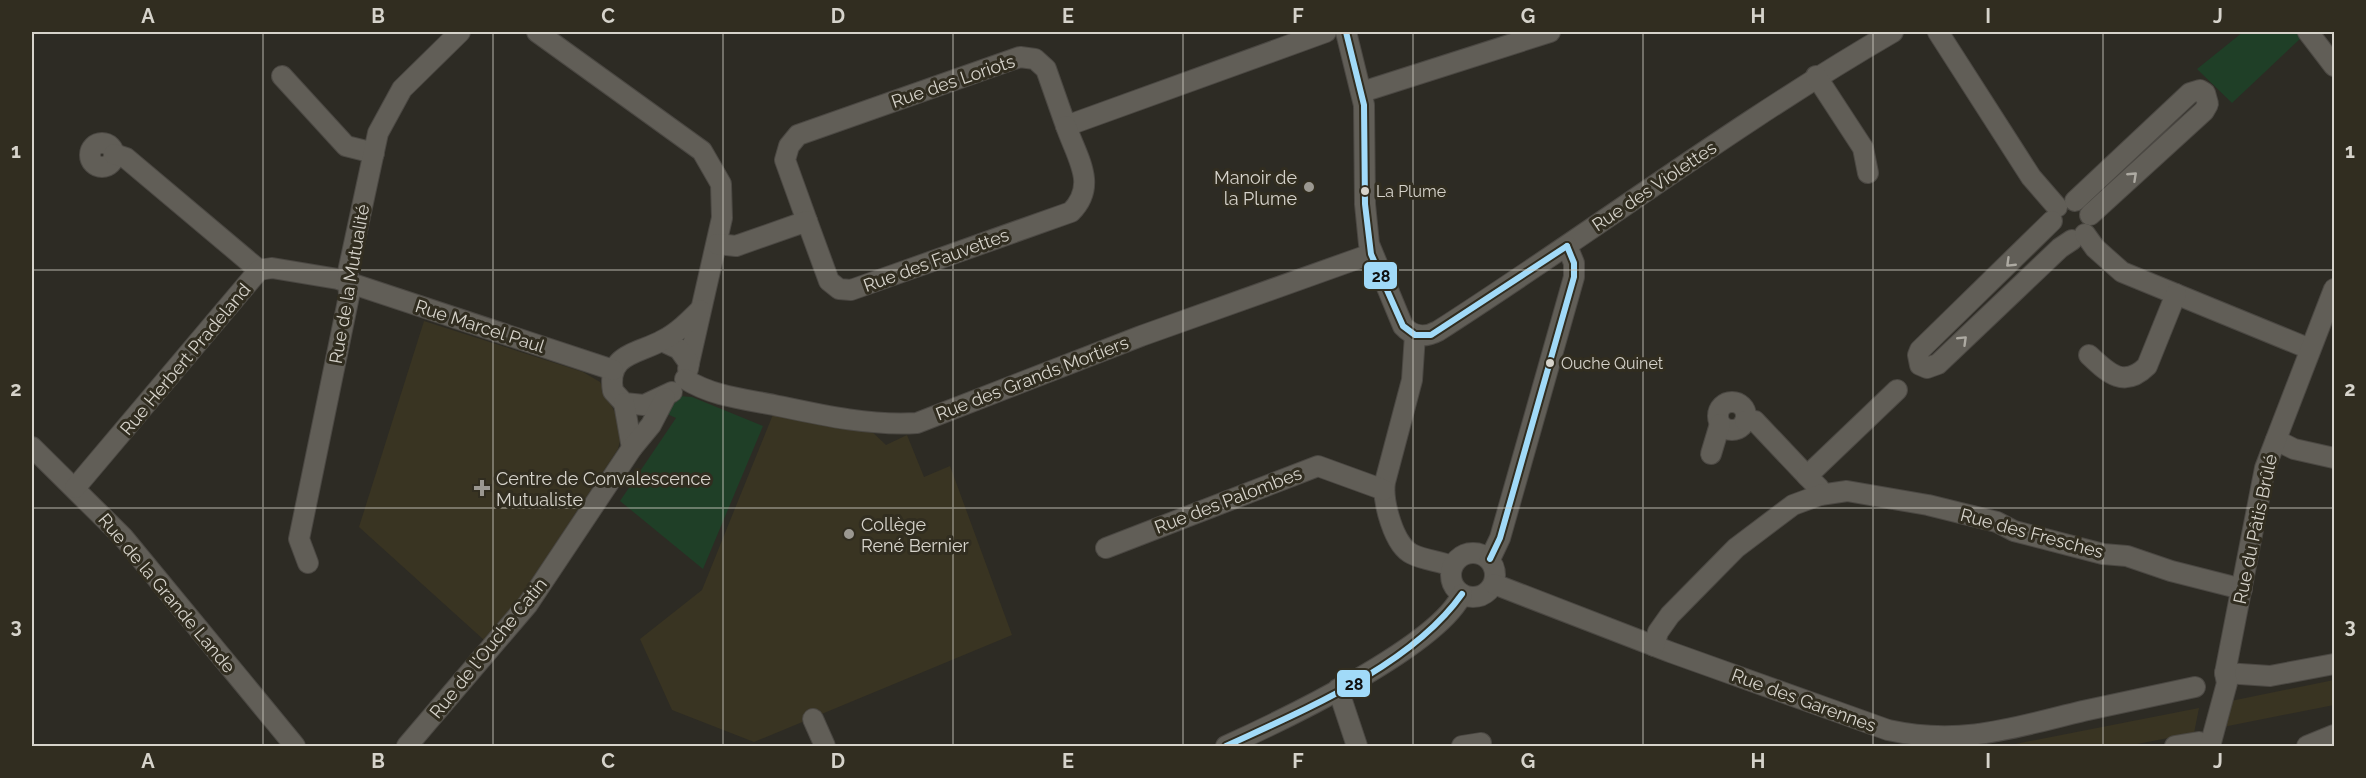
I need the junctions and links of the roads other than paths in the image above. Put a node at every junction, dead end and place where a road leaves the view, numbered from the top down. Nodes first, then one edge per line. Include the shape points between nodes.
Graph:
1 (460, 32) edge
2 (537, 32) edge
3 (1326, 32) edge
4 (1346, 32) edge
5 (1550, 32) edge
6 (1893, 32) edge
7 (1938, 32) edge
8 (2308, 32) edge
9 (2334, 66) edge
10 (282, 76) dead end
11 (1816, 76) junction
12 (1362, 92) junction
13 (1066, 126) junction
14 (374, 153) junction
15 (114, 154) dead end
16 (1868, 173) dead end
17 (2061, 210) junction
18 (807, 221) junction
19 (2082, 230) junction
20 (717, 244) junction
21 (1567, 246) junction
22 (1371, 254) junction
23 (259, 270) junction
24 (348, 282) junction
25 (2334, 289) edge
26 (2176, 294) junction
27 (701, 309) junction
28 (1415, 335) junction
29 (662, 341) junction
30 (2310, 349) junction
31 (2089, 356) dead end
32 (613, 370) junction
33 (687, 371) junction
34 (1897, 390) dead end
35 (664, 398) junction
36 (624, 403) junction
37 (2276, 440) junction
38 (32, 447) edge
39 (632, 448) junction
40 (1711, 454) dead end
41 (2334, 459) edge
42 (1807, 476) junction
43 (75, 488) junction
44 (1384, 490) junction
45 (1820, 495) junction
46 (1106, 548) dead end
47 (1490, 559) junction
48 (308, 563) dead end
49 (1452, 566) junction
50 (1494, 584) junction
51 (2242, 589) junction
52 (1462, 594) junction
53 (1670, 615) junction
54 (1629, 637) junction
55 (1654, 646) junction
56 (2334, 664) edge
57 (2224, 673) junction
58 (2195, 687) dead end
59 (1338, 689) junction
60 (813, 719) dead end
61 (2334, 735) edge
62 (2202, 742) edge
63 (295, 747) edge
64 (407, 747) edge
65 (825, 747) edge
66 (1226, 747) edge
67 (1357, 747) edge
68 (2175, 747) edge
69 (2307, 747) edge

1 - 14 street, Rue de la Mutualité via 402,89 378,133
2 - 20 street via 702,151 721,184 722,218
3 - 13 street
4 - 12 street
5 - 12 street
6 - 11 street, Rue des Violettes
7 - 17 street via 2031,177
8 - 9 street
10 - 14 street via 346,146
11 - 16 street via 1863,148
11 - 21 street, Rue des Violettes
12 - 22 street via 1365,204
13 - 18 street, Rue des Fauvettes via 1086,184 1083,200 1071,212 851,290 839,289 829,281
13 - 18 street, Rue des Loriots via 1046,69 1035,59 1020,57 798,135 785,160
14 - 24 street, Rue de la Mutualité
15 - 23 street via 126,158
17 - 19 street via 2085,206
17 - 19 street via 2060,237
19 -> 17 street via 2204,111 2208,104 2205,93 2190,93
17 -> 19 street via 1920,350 1920,365 1927,368 1938,364
18 - 20 street via 736,246
19 - 26 street via 2122,272
20 - 27 street
21 - 28 street, Rue des Violettes via 1438,331 1425,337
21 - 47 street via 1574,263 1574,277 1500,538
22 - 28 street via 1403,326
22 - 33 street, Rue des Grands Mortiers via 1141,336 917,423 890,425 712,393
23 - 24 street, Rue Herbert Pradeland via 272,268
23 - 43 street, Rue Herbert Pradeland
24 - 32 street, Rue Marcel Paul
24 - 48 street, Rue de la Mutualité via 349,296 299,539
25 - 30 street, Rue du Pâtis Brûlé
26 - 30 street
26 - 31 street via 2147,366 2138,375 2126,378 2107,373
27 - 29 street
27 - 33 street
28 - 44 street via 1412,380
29 - 32 street via 627,356
29 - 33 street via 679,349
30 - 37 street, Rue du Pâtis Brûlé
32 - 36 street via 613,390
33 - 35 street
34 - 42 street
35 - 36 street via 644,405
35 - 39 street, Rue de l'Ouche Catin via 651,425
36 - 39 street
37 - 41 street
37 - 51 street, Rue du Pâtis Brûlé via 2262,478
38 - 43 street, Rue de la Grande Lande
39 - 64 street, Rue de l'Ouche Catin via 528,604
40 - 42 street via 1720,423 1730,430 1745,421 1755,421
42 - 45 street via 1819,488
43 - 63 street, Rue de la Grande Lande via 123,537
44 - 46 street, Rue des Palombes via 1318,466
44 - 49 street via 1385,505 1404,549
45 - 51 street, Rue des Fresches via 1847,491 1928,505
45 - 53 street, Rue des Fresches via 1793,505 1736,548
47 - 49 street via 1469,552
47 - 50 street via 1496,575
49 - 52 street via 1451,579
50 - 52 street via 1477,597
50 - 54 street, Rue des Garennes
51 - 57 street, Rue du Pâtis Brûlé
52 - 59 street via 1452,613 1433,630
53 - 54 street, Rue des Fresches
53 - 55 street, Rue des Fresches
54 - 55 street, Rue des Garennes
55 - 58 street, Rue des Garennes via 1888,730 1939,738 1991,733
56 - 57 street via 2270,676
57 - 62 street, Rue du Pâtis Brûlé via 2216,683
57 - 62 street, Rue du Pâtis Brûlé via 2227,683 2217,718
59 - 66 street
59 - 67 street
60 - 65 street
61 - 69 street
62 - 68 street

